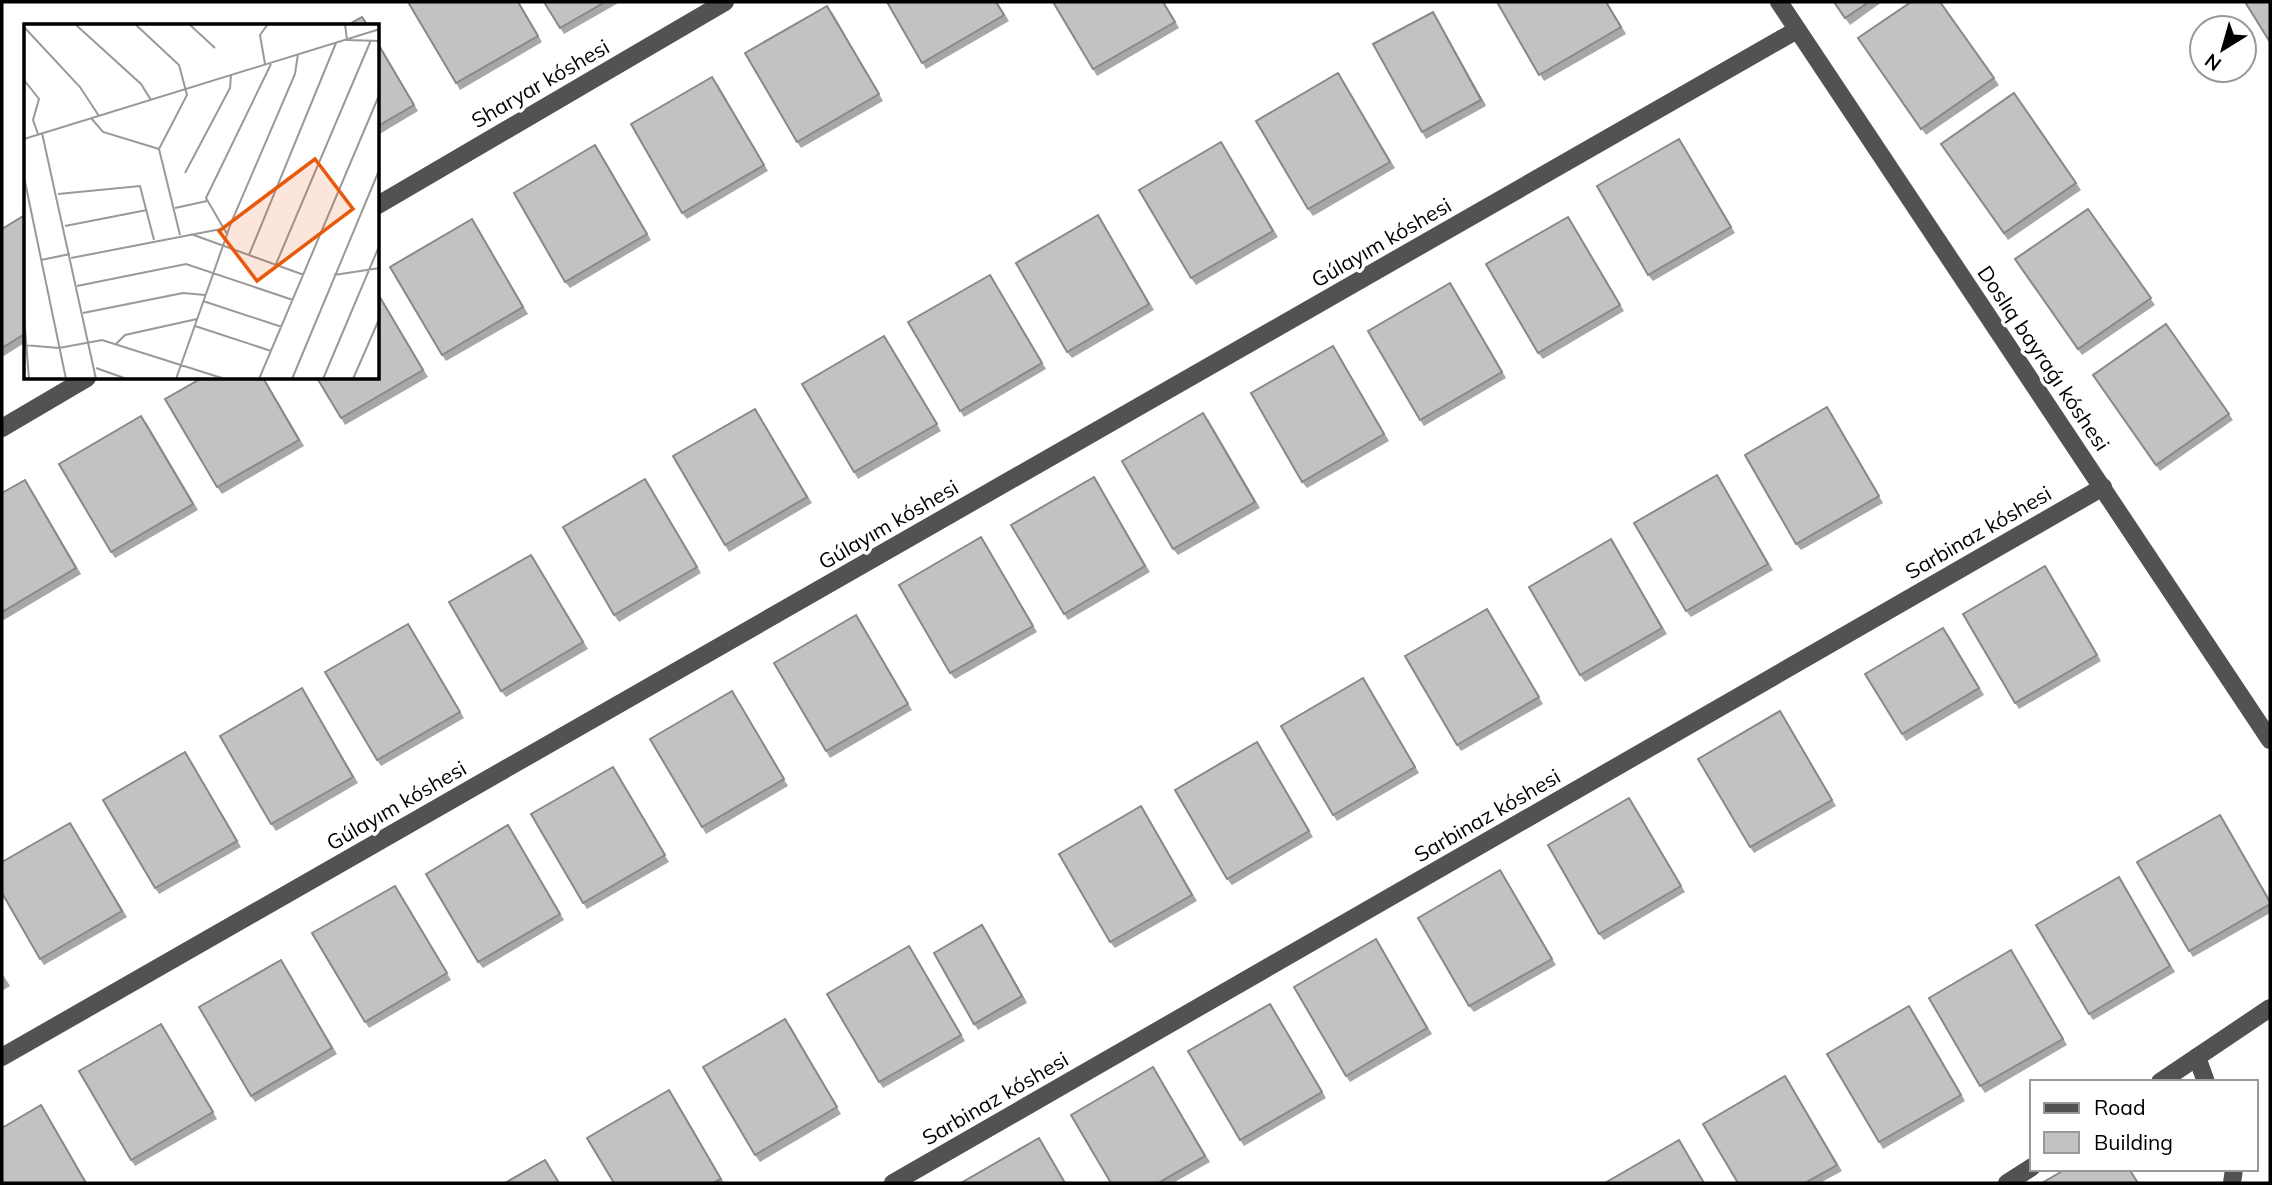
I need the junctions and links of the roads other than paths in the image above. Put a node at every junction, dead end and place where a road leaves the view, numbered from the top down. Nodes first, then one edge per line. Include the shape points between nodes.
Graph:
1 (725, 2) edge
2 (1779, 2) edge
3 (1797, 30) junction
4 (380, 204) edge
5 (84, 380) edge
6 (2, 428) edge
7 (2103, 487) junction
8 (2270, 740) edge
9 (2270, 1008) edge
10 (2197, 1056) junction
11 (2, 1057) edge
12 (2163, 1080) edge
13 (2205, 1080) edge
14 (2030, 1168) edge
15 (893, 1183) edge
16 (2007, 1183) edge

1 - 4 street, Sharyar kóshesi
2 - 3 street, Doslıq bayraǵı kóshesi
3 - 7 street, Doslıq bayraǵı kóshesi
3 - 11 street, Gúlayım kóshesi
5 - 6 street
7 - 8 street, Doslıq bayraǵı kóshesi
7 - 15 street, Sarbinaz kóshesi
9 - 10 street
10 - 12 street
10 - 13 street
14 - 16 street

